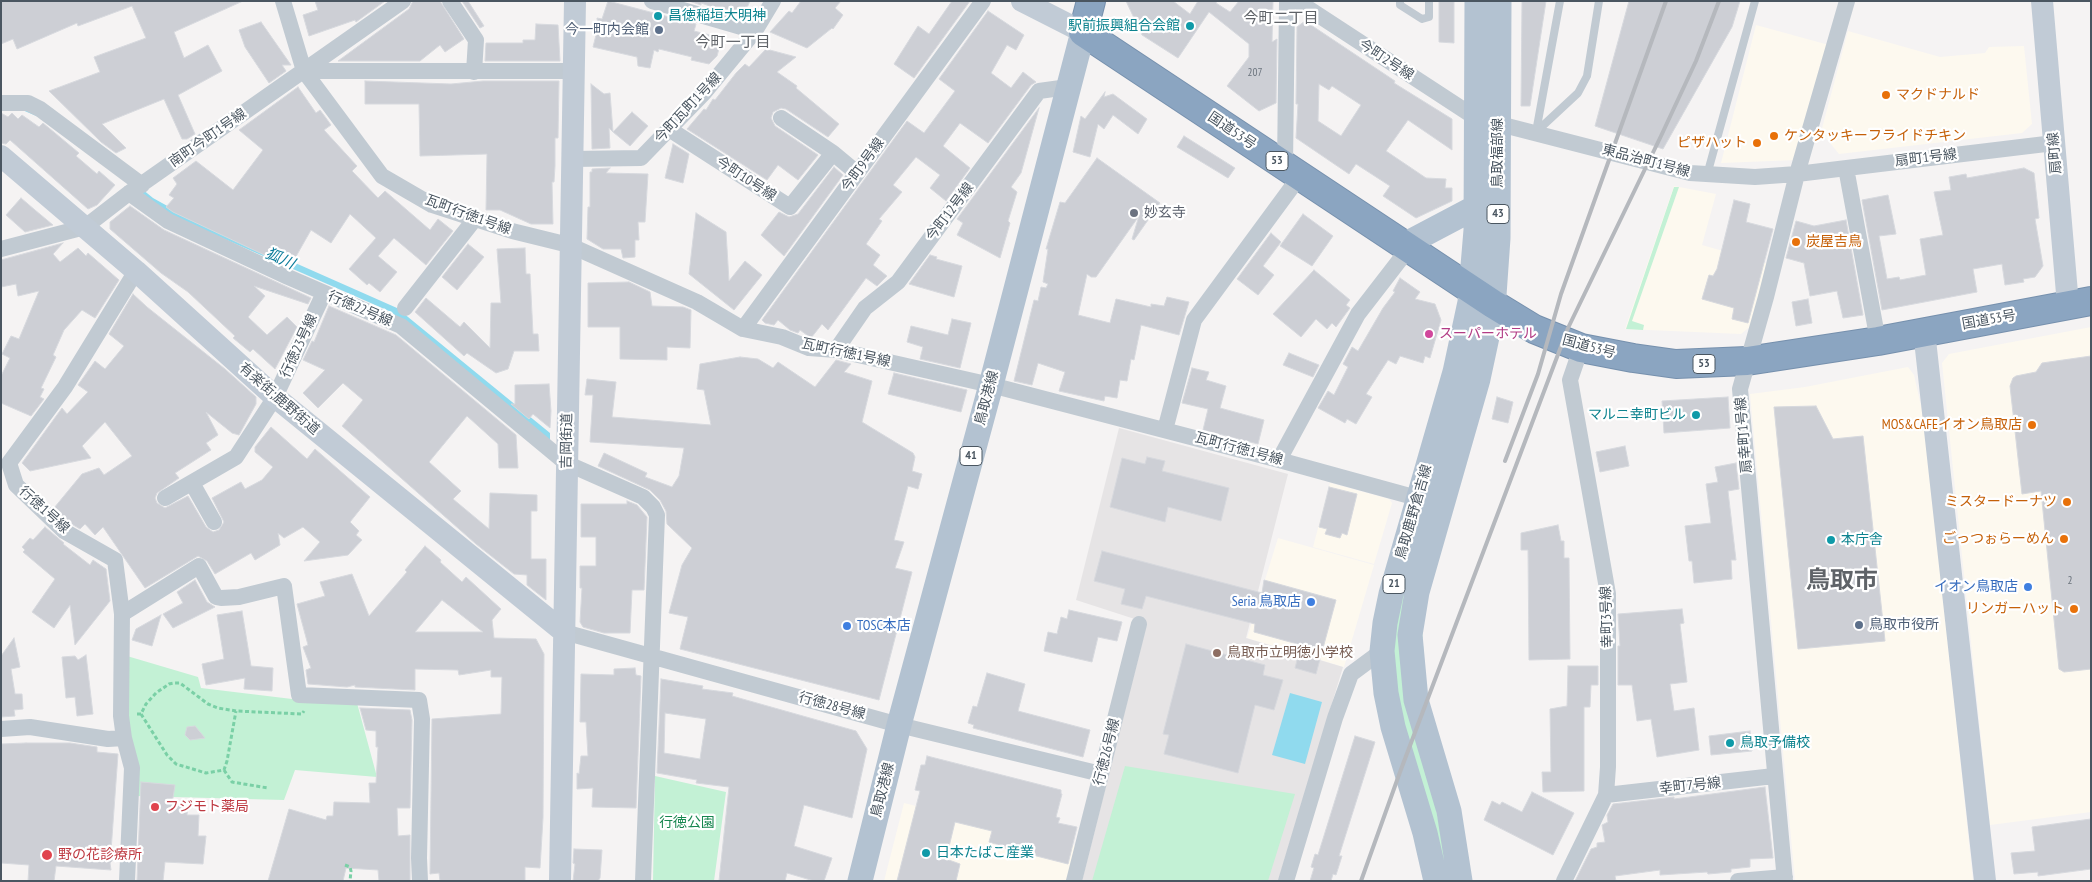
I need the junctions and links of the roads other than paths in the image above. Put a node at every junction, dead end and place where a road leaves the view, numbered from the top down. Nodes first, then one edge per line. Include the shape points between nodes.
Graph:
1 (283, 1) edge
2 (403, 1) edge
3 (450, 1) edge
4 (575, 1) edge
5 (652, 1) edge
6 (773, 1) edge
7 (983, 1) edge
8 (1022, 1) edge
9 (1091, 1) edge
10 (1288, 1) edge
11 (1297, 1) edge
12 (1400, 1) edge
13 (1429, 1) edge
14 (1477, 1) edge
15 (1499, 1) edge
16 (1560, 1) edge
17 (1599, 1) edge
18 (1755, 1) edge
19 (1847, 1) edge
20 (2042, 1) edge
21 (680, 5) edge
22 (755, 31) junction
23 (1083, 32) junction
24 (304, 71) junction
25 (573, 71) junction
26 (474, 72) junction
27 (1068, 88) junction
28 (1, 103) edge
29 (781, 118) dead end
30 (1487, 120) junction
31 (669, 129) junction
32 (1536, 132) junction
33 (2054, 143) junction
34 (833, 153) junction
35 (1, 156) edge
36 (572, 159) junction
37 (1846, 168) junction
38 (1293, 171) junction
39 (857, 173) junction
40 (1798, 174) junction
41 (1707, 175) junction
42 (135, 189) junction
43 (1476, 207) junction
44 (474, 220) junction
45 (85, 227) junction
46 (570, 245) junction
47 (1406, 246) junction
48 (1, 249) edge
49 (136, 271) junction
50 (324, 293) junction
51 (1482, 297) junction
52 (2080, 303) edge
53 (405, 308) dead end
54 (743, 329) junction
55 (1924, 331) junction
56 (1878, 340) junction
57 (1581, 348) junction
58 (836, 350) junction
59 (1747, 362) junction
60 (991, 385) junction
61 (275, 397) junction
62 (1165, 430) junction
63 (1278, 460) junction
64 (566, 463) junction
65 (192, 483) junction
66 (165, 498) dead end
67 (1429, 501) junction
68 (214, 522) dead end
69 (122, 614) junction
70 (1139, 624) dead end
71 (564, 632) junction
72 (1382, 651) junction
73 (652, 656) junction
74 (899, 725) junction
75 (1, 729) edge
76 (124, 738) junction
77 (1101, 774) junction
78 (1774, 776) junction
79 (1606, 795) junction
80 (1785, 879) edge
81 (127, 881) edge
82 (420, 881) edge
83 (560, 881) edge
84 (643, 881) edge
85 (860, 881) edge
86 (1074, 881) edge
87 (1286, 881) edge
88 (1436, 881) edge
89 (1460, 881) edge
90 (1564, 881) edge
91 (1738, 881) edge
92 (1984, 881) edge

1 - 24 street, 瓦町行徳1号線
2 - 24 street, 南町今町1号線
3 - 26 street via 476,40
4 - 25 street, 吉岡街道
5 - 21 street
6 - 22 street, 今町瓦町1号線
7 - 39 street, 今町9号線
8 - 23 street
9 - 23 highway
10 - 38 street
11 - 30 street, 今町2号線
12 - 13 lane via 1400,5 1422,18 1429,16
14 - 30 main road, 鳥取福部線 / 43
15 - 30 main road, 鳥取福部線 / 43
16 - 32 lane
17 - 32 lane via 1587,76 1578,93
18 - 41 lane
19 - 40 street, 扇幸町1号線
20 - 33 street, 扇町線
21 - 22 street
22 - 31 street, 今町瓦町1号線 via 704,93
23 - 27 main road, 鳥取港線 / 41
23 - 38 highway, 国道53号 / 53
24 - 26 street
24 - 42 street, 南町今町1号線
24 - 44 street, 瓦町行徳1号線 via 382,176 432,205
25 - 26 street
25 - 36 street, 吉岡街道
27 - 58 street, 今町12号線 via 1039,91 898,282 866,308
27 - 60 main road, 鳥取港線 / 41
28 - 42 street, 行徳22号線 via 28,103 40,109
29 - 34 street
30 - 32 street, 東品治町1号線
30 - 43 main road, 鳥取福部線 / 43
30 - 51 main road, 鳥取福部線 / 43 via 1498,238
31 - 34 street, 今町10号線 via 790,207
31 - 36 street, 今町瓦町1号線 via 641,158
32 - 41 street, 東品治町1号線
33 - 37 street, 扇町1号線
33 - 52 street, 扇町線
34 - 39 street
35 - 45 street, 有楽街;鹿野街道
36 - 46 street, 吉岡街道
37 - 40 street, 扇町1号線
37 - 56 street
38 - 47 highway, 国道53号 / 53
38 - 62 street via 1194,320
39 - 54 street, 今町9号線
40 - 41 street, 東品治町1号線 via 1755,177
40 - 59 street, 扇幸町1号線
42 - 45 street, 南町今町1号線
42 - 50 street, 行徳22号線 via 168,222
43 - 47 main road
43 - 51 main road, 鳥取福部線 / 43
44 - 46 street, 瓦町行徳1号線
44 - 53 street
45 - 48 street, 南町今町1号線
45 - 49 street, 有楽街;鹿野街道
46 - 54 street, 瓦町行徳1号線 via 697,302
46 - 64 street, 吉岡街道
47 - 51 highway, 国道53号 / 53
47 - 63 street via 1358,314
49 - 61 street, 有楽街;鹿野街道
49 - 69 street, 行徳1号線 via 65,387 9,463 16,486 64,531 115,560
50 - 61 street, 行徳23号線
50 - 64 street, 行徳22号線 via 401,326
51 - 57 highway, 国道53号 / 53 via 1534,329
51 - 67 main road, 鳥取鹿野倉吉線 / 21 via 1455,372
52 - 55 highway, 国道53号 / 53
54 - 58 street, 瓦町行徳1号線 via 782,337 809,348
55 - 56 highway, 国道53号 / 53
55 - 92 street
56 - 59 highway, 国道53号 / 53
57 - 59 highway, 国道53号 / 53 via 1676,364
57 - 79 street, 幸町3号線 via 1570,380 1608,594
58 - 60 street, 瓦町行徳1号線
59 - 78 street, 扇幸町1号線 via 1740,389
60 - 62 street, 瓦町行徳1号線
60 - 74 main road, 鳥取港線 / 41
61 - 65 street, 行徳23号線 via 236,457
61 - 71 street, 有楽街;鹿野街道
62 - 63 street, 瓦町行徳1号線
63 - 67 street, 瓦町行徳1号線
64 - 71 street, 吉岡街道
64 - 73 street, 行徳22号線 via 643,497 657,515
65 - 66 street, 行徳23号線
65 - 68 street
67 - 72 main road, 鳥取鹿野倉吉線 / 21 via 1391,594
67 - 89 main road, 鳥取鹿野倉吉線 / 21 via 1410,635 1411,656 1416,700 1449,811
69 - 76 street, 行徳1号線 via 121,716
69 - 82 street via 200,566 216,597 239,597 284,586 299,695 419,700 422,719
70 - 77 street, 行徳26号線
71 - 73 street, 行徳28号線
71 - 83 street, 吉岡街道
72 - 87 street via 1351,674
72 - 88 main road, 鳥取鹿野倉吉線 / 21 via 1393,727 1427,839
73 - 74 street, 行徳28号線
73 - 84 street, 行徳22号線
74 - 77 street, 行徳28号線
74 - 85 main road, 鳥取港線 / 41
75 - 76 street via 30,727 108,739
76 - 81 street, 行徳1号線 via 132,768
77 - 86 street, 行徳26号線
78 - 79 street, 幸町7号線
78 - 80 street, 扇幸町1号線
79 - 90 street, 幸町3号線
80 - 91 street

